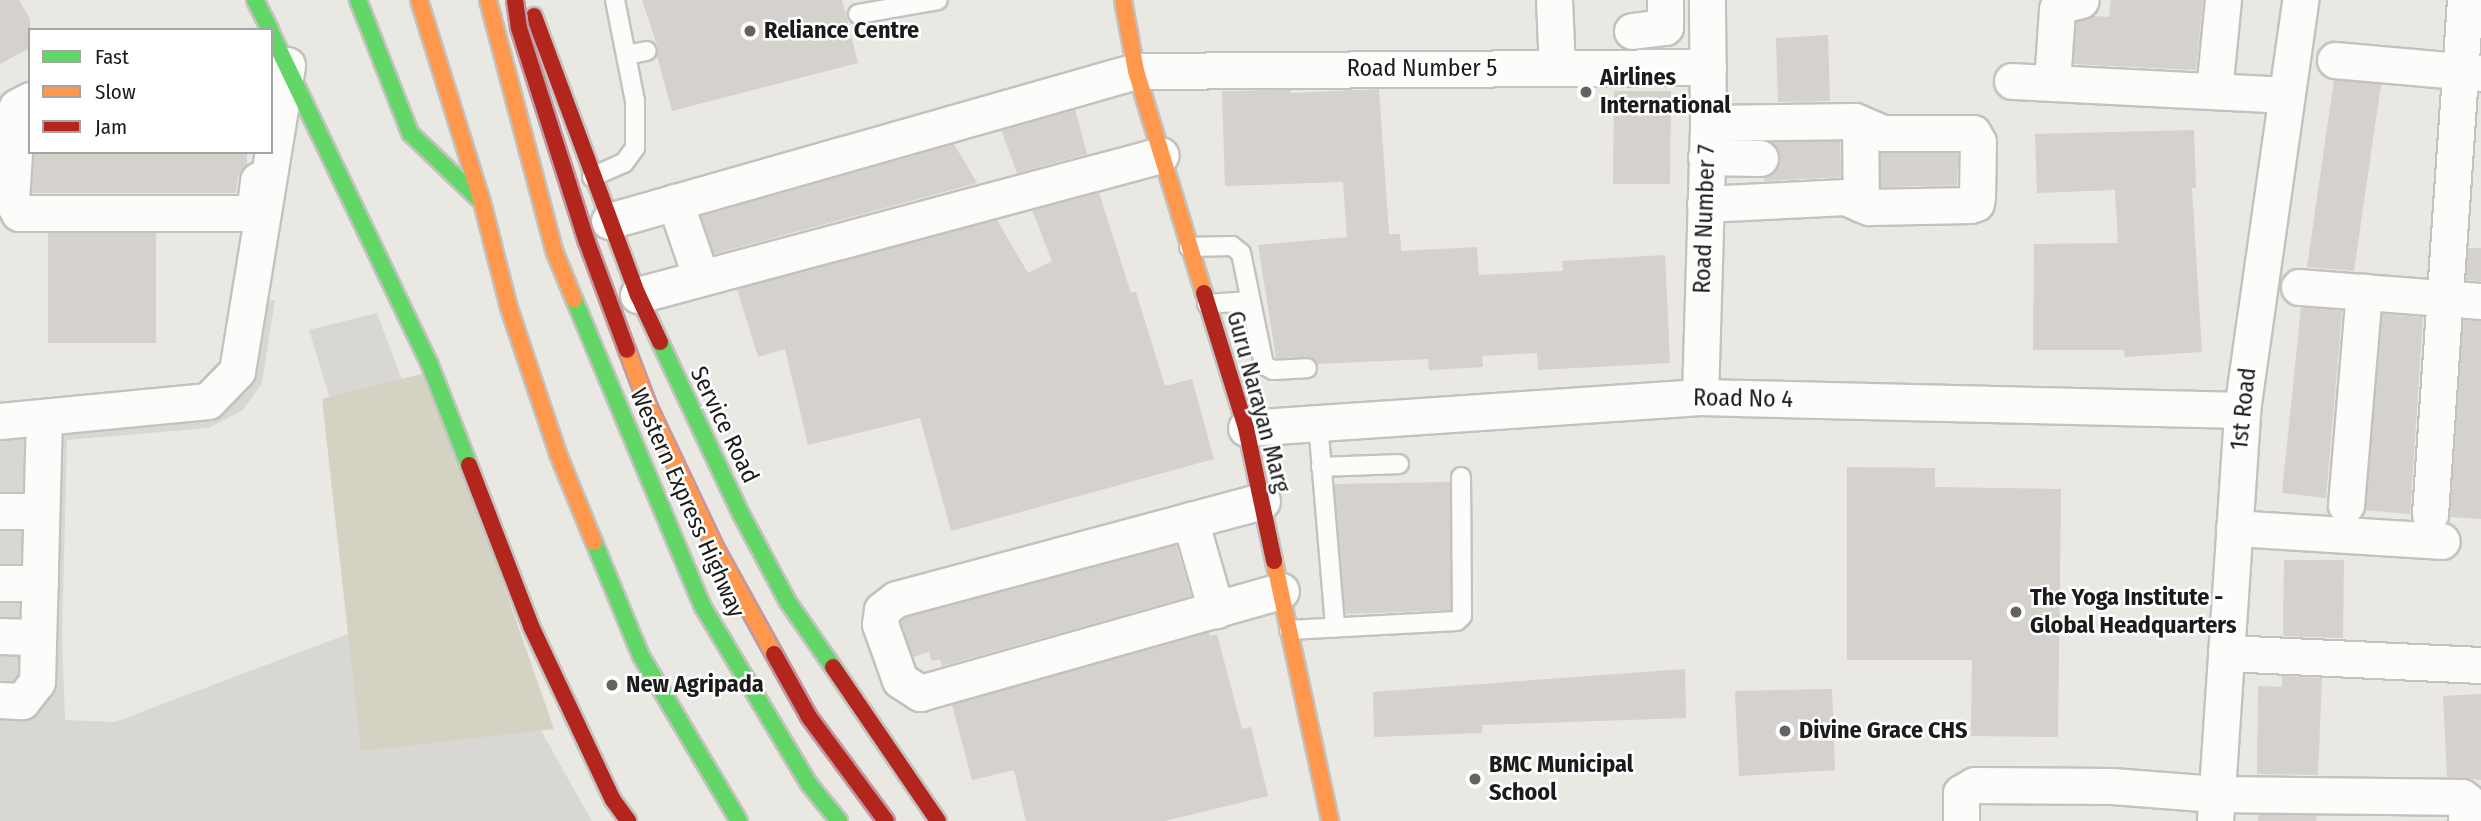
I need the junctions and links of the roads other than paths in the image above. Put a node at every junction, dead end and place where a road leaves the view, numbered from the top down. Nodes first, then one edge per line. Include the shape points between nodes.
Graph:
1 (255, 0) edge
2 (358, 0) edge
3 (418, 0) edge
4 (488, 0) edge
5 (514, 0) edge
6 (615, 0) edge
7 (938, 0) edge
8 (1123, 0) edge
9 (1554, 0) edge
10 (1707, 0) edge
11 (2081, 0) edge
12 (2223, 0) edge
13 (2300, 0) edge
14 (2465, 0) edge
15 (532, 8) edge
16 (858, 14) dead end
17 (1654, 19) edge
18 (269, 28) edge
19 (273, 35) edge
20 (648, 51) dead end
21 (626, 55) junction
22 (2335, 60) dead end
23 (287, 65) junction
24 (1708, 67) junction
25 (1557, 68) junction
26 (1136, 71) junction
27 (2471, 72) edge
28 (2012, 81) dead end
29 (2053, 83) junction
30 (2214, 91) junction
31 (2286, 95) junction
32 (28, 101) edge
33 (1860, 124) junction
34 (1707, 140) junction
35 (273, 149) edge
36 (272, 154) edge
37 (1161, 155) junction
38 (1760, 158) dead end
39 (592, 177) junction
40 (268, 179) junction
41 (534, 182) junction
42 (482, 202) junction
43 (675, 202) junction
44 (1705, 204) junction
45 (1861, 204) junction
46 (609, 221) junction
47 (1189, 247) junction
48 (701, 278) junction
49 (2299, 287) dead end
50 (2364, 292) junction
51 (638, 295) junction
52 (2445, 298) junction
53 (2481, 300) edge
54 (1251, 301) junction
55 (1207, 304) junction
56 (1307, 368) dead end
57 (1700, 397) junction
58 (2242, 410) junction
59 (44, 417) junction
60 (0, 421) edge
61 (1318, 424) junction
62 (1246, 428) junction
63 (1399, 464) dead end
64 (1321, 467) junction
65 (1461, 477) dead end
66 (1262, 501) junction
67 (2346, 505) dead end
68 (0, 511) edge
69 (41, 511) junction
70 (1190, 520) junction
71 (2234, 528) junction
72 (0, 583) edge
73 (40, 583) junction
74 (1281, 591) junction
75 (1216, 610) junction
76 (1335, 627) junction
77 (1289, 630) junction
78 (0, 636) edge
79 (38, 637) junction
80 (2226, 653) junction
81 (2481, 665) edge
82 (0, 700) edge
83 (2216, 808) edge
84 (2255, 808) edge
85 (628, 821) edge
86 (739, 821) edge
87 (839, 821) edge
88 (886, 821) edge
89 (938, 821) edge
90 (1330, 821) edge
91 (1961, 821) edge
92 (2466, 821) edge

1 - 18 main road
2 - 42 main road via 411,133
3 - 42 main road
4 - 41 main road
5 - 88 main road, bridge via 587,242 649,408 716,550 809,717
6 - 21 lane
7 - 16 lane
8 - 26 main road, Guru Narayan Marg
9 - 25 street
10 - 24 street, Road Number 7
11 - 29 street via 2057,9
12 - 30 street
13 - 31 street, 1st Road
14 - 27 street
15 - 39 main road, Service Road
15 - 41 main road
17 - 24 street
19 - 23 main road
20 - 21 lane
21 - 39 lane via 635,101 635,148 624,163
22 - 27 street
23 - 35 street
23 - 85 main road via 430,366 531,626 613,800
24 - 25 street, Road Number 5
24 - 34 street, Road Number 7
25 - 26 street, Road Number 5
26 - 37 main road, Guru Narayan Marg
26 - 43 street, Road Number 5
27 - 52 street
28 - 29 street
29 - 30 street
30 - 31 street
31 - 58 street, 1st Road
32 - 40 street via 17,107 11,199 19,213 248,213 255,206 257,181
33 - 34 street via 1855,121
33 - 45 street
33 - 45 street via 1882,133 1973,133 1978,142 1976,203
34 - 38 street
34 - 44 street, Road Number 7
36 - 40 street
37 - 47 main road, Guru Narayan Marg
37 - 48 street
39 - 46 main road, Service Road
40 - 59 street via 237,371 208,401
41 - 87 main road, Western Express Highway via 555,253 704,607 809,784
42 - 86 main road via 509,307 558,454 641,656
43 - 46 street, Road Number 5
43 - 48 street
44 - 45 street via 1845,197
44 - 57 street, Road Number 7
46 - 51 main road, Service Road
47 - 54 lane via 1232,246 1241,253
47 - 55 main road, Guru Narayan Marg
48 - 51 street
49 - 50 street
50 - 52 street
50 - 67 street
51 - 89 main road, Service Road via 788,602
52 - 53 street
52 - 71 street via 2436,527
54 - 55 lane
54 - 56 lane via 1267,369
55 - 62 main road, Guru Narayan Marg
57 - 58 street, Road No 4
57 - 61 street, Road No 4
58 - 71 street, 1st Road
59 - 60 street
59 - 69 street
61 - 62 street, Road No 4
61 - 64 lane
62 - 66 main road, Guru Narayan Marg
63 - 64 lane
64 - 76 lane
65 - 76 lane via 1462,616 1457,621
66 - 70 street
66 - 74 main road, Guru Narayan Marg
68 - 69 street
69 - 73 street
70 - 75 street
70 - 75 street via 896,599 881,610 880,624 900,680 920,692
71 - 80 street, 1st Road
72 - 73 street
73 - 79 street
74 - 75 street
74 - 77 main road, Guru Narayan Marg
76 - 77 lane
77 - 90 main road, Guru Narayan Marg
78 - 79 street
79 - 82 street via 37,682 22,701
80 - 81 street
80 - 83 street, 1st Road
83 - 84 street
83 - 91 street via 2112,786 1975,785 1961,793
84 - 92 street via 2462,797 2467,801

